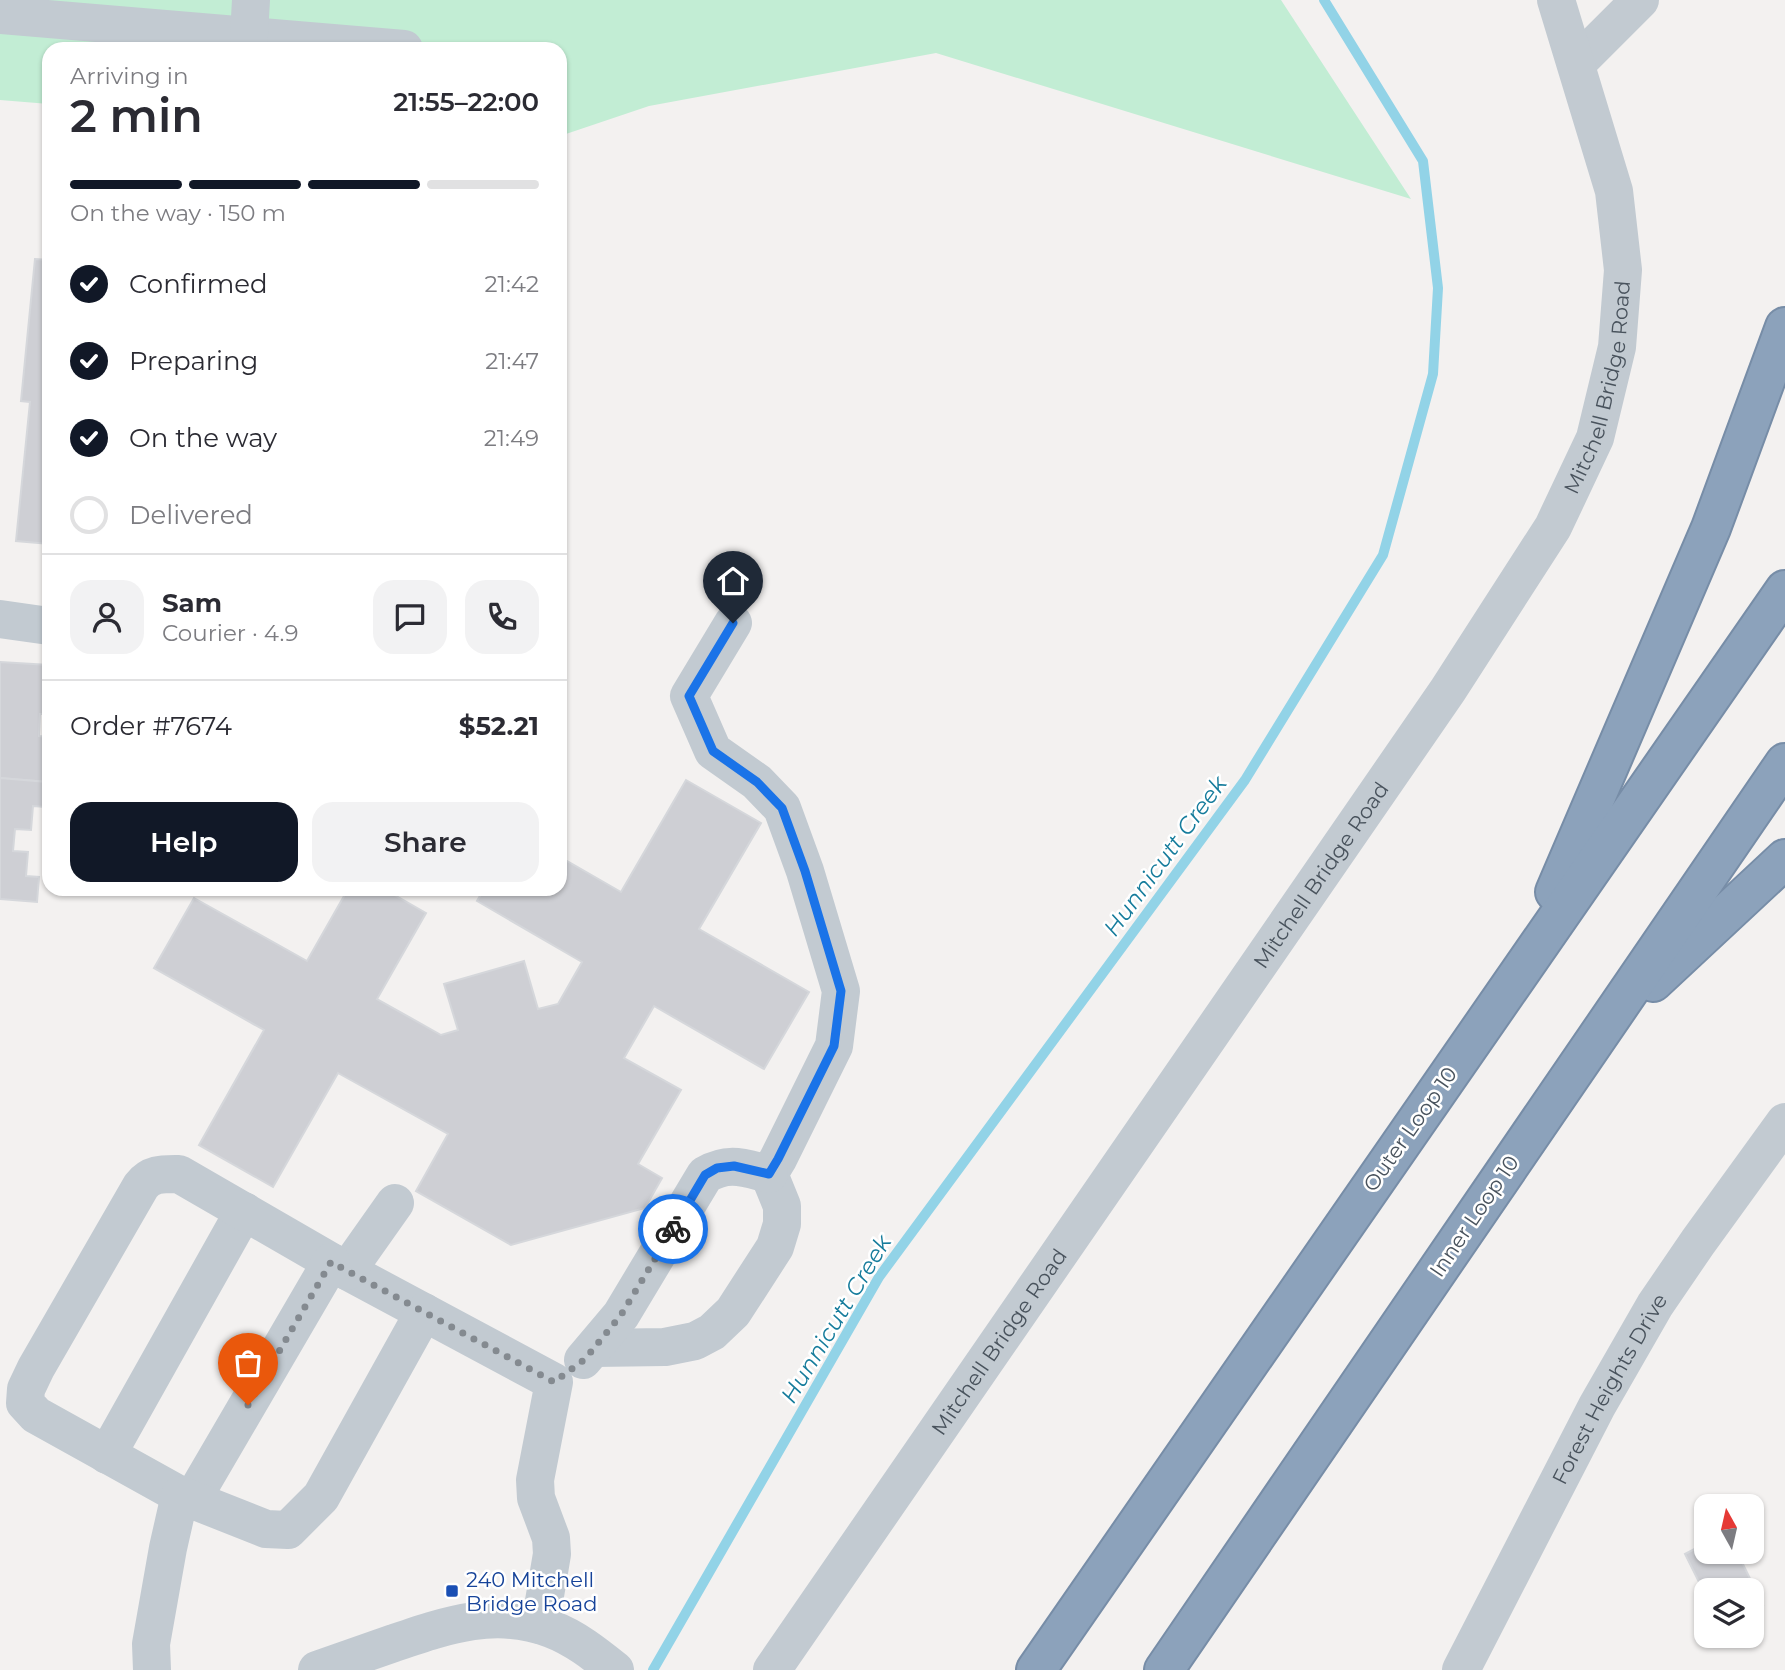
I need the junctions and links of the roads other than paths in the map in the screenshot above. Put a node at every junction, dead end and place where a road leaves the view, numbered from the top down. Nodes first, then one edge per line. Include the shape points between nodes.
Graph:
1 (1556, 0) edge
2 (1640, 0) edge
3 (0, 15) edge
4 (250, 18) edge
5 (369, 42) edge
6 (1576, 64) junction
7 (1785, 327) edge
8 (1785, 590) edge
9 (0, 619) edge
10 (733, 623) dead end
11 (42, 625) edge
12 (1785, 764) edge
13 (1785, 859) edge
14 (1522, 967) junction
15 (1601, 1031) junction
16 (1785, 1122) edge
17 (769, 1174) junction
18 (395, 1203) dead end
19 (244, 1211) junction
20 (339, 1267) junction
21 (424, 1312) junction
22 (594, 1349) junction
23 (554, 1382) junction
24 (107, 1455) junction
25 (186, 1497) junction
26 (540, 1625) junction
27 (152, 1670) edge
28 (317, 1670) edge
29 (615, 1670) edge
30 (772, 1670) edge
31 (1037, 1670) edge
32 (1164, 1670) edge
33 (1461, 1670) edge

1 - 6 street, Mitchell Bridge Road
2 - 6 street
3 - 4 street
4 - 5 street
6 - 30 street, Mitchell Bridge Road via 1614,191 1623,270 1617,347 1595,438 1553,527 1440,701
7 - 14 highway via 1711,528
8 - 14 highway, Outer Loop 10
9 - 11 street
10 - 17 street via 689,696 713,751 757,782 782,808 841,991 834,1046
12 - 15 highway, Inner Loop 10
13 - 15 highway
14 - 31 highway, Outer Loop 10
15 - 32 highway, Inner Loop 10
16 - 33 street, Forest Heights Drive via 1655,1306 1597,1406
17 - 22 street via 734,1166 705,1175 621,1315
17 - 22 street via 782,1206 782,1224 775,1247 733,1312 695,1342 665,1348
18 - 20 street
19 - 20 street
19 - 24 street
19 - 24 street via 179,1174 147,1178 36,1368 26,1388 25,1403 36,1415
20 - 21 street
20 - 25 street
21 - 23 street
21 - 25 street via 321,1497 288,1530 266,1529
22 - 23 street
23 - 26 street via 535,1480 552,1554
24 - 25 street
25 - 27 street via 168,1548 151,1644
26 - 28 street via 479,1619 439,1627
26 - 29 street via 583,1645

